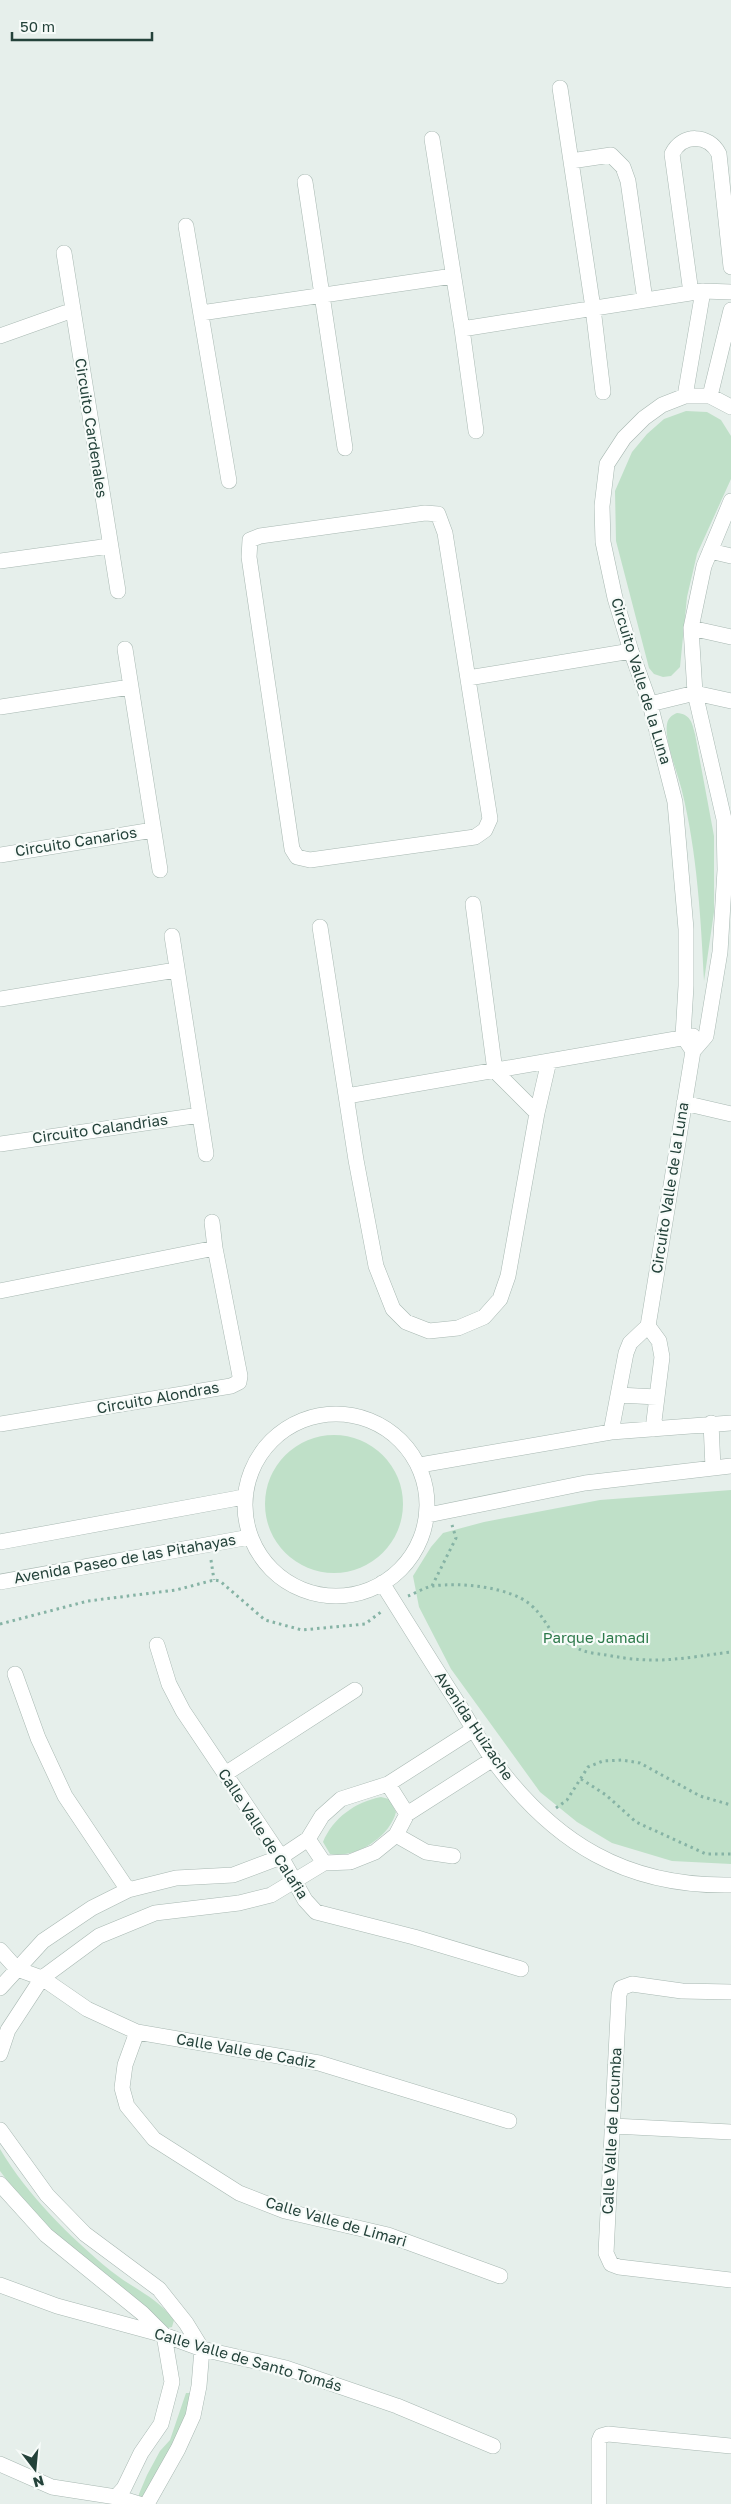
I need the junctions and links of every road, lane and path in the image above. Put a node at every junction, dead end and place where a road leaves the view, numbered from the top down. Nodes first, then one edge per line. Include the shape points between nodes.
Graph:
1 (560, 88) dead end
2 (432, 139) dead end
3 (571, 161) junction
4 (305, 182) dead end
5 (186, 226) dead end
6 (64, 253) dead end
7 (731, 267) edge
8 (453, 276) junction
9 (697, 292) junction
10 (731, 292) edge
11 (322, 297) junction
12 (645, 300) junction
13 (593, 308) junction
14 (73, 310) junction
15 (731, 310) edge
16 (201, 313) junction
17 (462, 329) junction
18 (0, 336) edge
19 (603, 392) dead end
20 (685, 396) junction
21 (710, 396) junction
22 (731, 407) edge
23 (476, 431) dead end
24 (345, 448) dead end
25 (229, 481) dead end
26 (731, 501) edge
27 (110, 546) junction
28 (710, 551) junction
29 (731, 556) edge
30 (0, 561) edge
31 (118, 591) dead end
32 (691, 628) junction
33 (731, 637) edge
34 (125, 649) dead end
35 (631, 651) junction
36 (468, 678) junction
37 (130, 687) junction
38 (695, 693) junction
39 (731, 701) edge
40 (650, 704) junction
41 (0, 707) edge
42 (153, 830) junction
43 (0, 854) edge
44 (160, 870) dead end
45 (473, 904) dead end
46 (320, 927) dead end
47 (172, 936) dead end
48 (176, 970) junction
49 (0, 1000) edge
50 (683, 1036) junction
51 (706, 1036) junction
52 (693, 1051) junction
53 (549, 1061) junction
54 (495, 1070) junction
55 (347, 1096) junction
56 (684, 1103) junction
57 (537, 1113) junction
58 (731, 1114) edge
59 (200, 1115) junction
60 (0, 1144) edge
61 (206, 1154) dead end
62 (212, 1222) dead end
63 (215, 1248) junction
64 (0, 1291) edge
65 (648, 1326) junction
66 (618, 1394) junction
67 (657, 1397) junction
68 (711, 1423) junction
69 (731, 1423) edge
70 (0, 1424) edge
71 (653, 1429) junction
72 (611, 1432) junction
73 (420, 1465) junction
74 (731, 1466) edge
75 (713, 1468) junction
76 (244, 1497) junction
77 (447, 1510) junction
78 (428, 1516) junction
79 (250, 1537) junction
80 (0, 1542) edge
81 (0, 1582) edge
82 (382, 1583) junction
83 (432, 1586) junction
84 (394, 1602) junction
85 (0, 1624) edge
86 (157, 1645) dead end
87 (731, 1652) edge
88 (15, 1674) dead end
89 (355, 1690) dead end
90 (474, 1728) junction
91 (493, 1759) junction
92 (225, 1774) junction
93 (581, 1779) junction
94 (388, 1784) junction
95 (731, 1805) edge
96 (408, 1814) junction
97 (543, 1817) junction
98 (396, 1835) junction
99 (308, 1839) junction
100 (731, 1854) edge
101 (453, 1856) dead end
102 (281, 1857) junction
103 (324, 1863) junction
104 (294, 1881) junction
105 (731, 1885) edge
106 (128, 1890) junction
107 (0, 1950) edge
108 (17, 1968) junction
109 (521, 1969) dead end
110 (42, 1978) junction
111 (0, 1988) edge
112 (731, 1992) edge
113 (138, 2032) junction
114 (0, 2054) edge
115 (509, 2121) dead end
116 (613, 2126) junction
117 (0, 2130) edge
118 (731, 2132) edge
119 (0, 2184) edge
120 (500, 2276) dead end
121 (731, 2280) edge
122 (0, 2285) edge
123 (164, 2335) junction
124 (202, 2349) junction
125 (493, 2446) dead end
126 (731, 2446) edge
127 (0, 2464) edge
128 (116, 2501) edge
129 (139, 2504) edge
130 (147, 2504) edge
131 (599, 2504) edge

1 - 3 street
2 - 8 street
3 - 12 street via 611,155 623,167 628,181
3 - 13 street
4 - 11 street
5 - 16 street
6 - 14 street, Circuito Cardenales
7 - 9 street via 719,154 714,145 705,140 688,140 675,147 672,154
8 - 11 street
8 - 17 street
9 - 10 street
9 - 12 street
9 - 20 street
11 - 16 street
11 - 24 street
12 - 13 street
13 - 17 street
13 - 19 street
14 - 18 street
14 - 27 street, Circuito Cardenales
15 - 21 street
16 - 25 street
17 - 23 street
20 - 21 street, Circuito Valle de la Luna
20 - 35 street, Circuito Valle de la Luna via 662,405 644,418 624,438 607,464 602,506 603,542
21 - 22 street, Circuito Valle de la Luna
26 - 28 street
27 - 30 street
27 - 31 street, Circuito Cardenales
28 - 29 street
28 - 32 street
32 - 33 street
32 - 38 street
34 - 37 street, Circuito Canarios
35 - 36 street
35 - 40 street, Circuito Valle de la Luna
36 - 36 street via 445,533 438,514 308,529 250,540 248,549 253,586 292,849 298,857 310,860 475,838 485,830 490,819
37 - 41 street
37 - 42 street, Circuito Canarios
38 - 39 street
38 - 40 street
38 - 51 street via 724,819 725,870 720,952
40 - 50 street, Circuito Valle de la Luna via 675,802 686,929
42 - 43 street, Circuito Canarios
42 - 44 street, Circuito Canarios
45 - 54 street
46 - 55 street
47 - 48 street
48 - 49 street
48 - 59 street
50 - 51 street
50 - 52 street
50 - 53 street
51 - 52 street
52 - 56 street, Circuito Valle de la Luna
53 - 54 street
53 - 57 street
54 - 55 street
54 - 57 street
55 - 57 street via 376,1266 393,1309 406,1322 429,1331 467,1324 484,1316 500,1299 508,1276
56 - 58 street
56 - 65 street, Circuito Valle de la Luna
59 - 60 street, Circuito Calandrias
59 - 61 street
62 - 63 street, Circuito Alondras
63 - 64 street
63 - 70 street, Circuito Alondras via 240,1376 238,1382 231,1386
65 - 66 street via 630,1343
65 - 67 street via 661,1348
66 - 67 street
66 - 72 street
67 - 71 street
68 - 69 street
68 - 71 street
68 - 75 street
71 - 72 street
72 - 73 street
73 - 76 street via 402,1441 378,1423 350,1414 320,1415 292,1425 268,1443 252,1468
73 - 78 street via 428,1490
74 - 75 street
75 - 77 street via 584,1483
76 - 79 street via 245,1522
76 - 80 street
77 - 78 street
77 - 83 path via 456,1538
78 - 82 street via 422,1539 410,1561 393,1578
79 - 81 street, Avenida Paseo de las Pitahayas
79 - 82 street via 269,1568 291,1586 317,1595 345,1597 372,1590
82 - 84 street, Avenida Huizache
83 - 84 path
83 - 87 path via 481,1587 518,1596 545,1619 553,1633 582,1650 650,1661 674,1661
84 - 85 path via 365,1624 302,1630 265,1620 220,1581 214,1580 176,1590 88,1601
84 - 90 street, Avenida Huizache
86 - 92 street, Calle Valle de Calafia via 169,1684 183,1712
88 - 106 street via 38,1738 65,1796
89 - 92 street
90 - 91 street, Avenida Huizache
90 - 94 street
91 - 96 street
91 - 97 street, Avenida Huizache
92 - 102 street, Calle Valle de Calafia
93 - 95 path via 588,1767 603,1761 640,1763 700,1796
93 - 97 path via 567,1800
93 - 100 path via 606,1795 636,1822 706,1854
94 - 96 street
94 - 99 street via 341,1799 322,1816
96 - 98 street
97 - 105 street, Avenida Huizache via 572,1842 644,1876 675,1882
98 - 101 street via 426,1852
98 - 103 street via 375,1852 350,1862
99 - 102 street
99 - 103 street
102 - 104 street, Calle Valle de Calafia
102 - 106 street via 233,1875 176,1878
103 - 104 street
104 - 109 street, Calle Valle de Calafia via 316,1912 414,1936
104 - 110 street via 271,1895 240,1903 154,1913 128,1922 99,1936
106 - 108 street via 92,1908 43,1941
107 - 108 street, Calle Valle de Cadiz
108 - 110 street, Calle Valle de Cadiz
108 - 111 street
110 - 113 street, Calle Valle de Cadiz via 87,2009
110 - 114 street via 8,2030
112 - 116 street, Calle Valle de Locumba via 682,1991 632,1984 621,1988
113 - 115 street, Calle Valle de Cadiz via 319,2062
113 - 120 street, Calle Valle de Limari via 125,2065 122,2088 127,2106 154,2138 239,2193 285,2211 388,2235
116 - 118 street
116 - 121 street, Calle Valle de Locumba via 606,2253 611,2264
117 - 124 street via 47,2195 85,2234 159,2289
119 - 123 street via 46,2235 142,2313
122 - 123 street, Calle Valle de Santo Tomás via 57,2306
123 - 124 street, Calle Valle de Santo Tomás
123 - 128 street via 172,2382 162,2424 141,2453
124 - 125 street, Calle Valle de Santo Tomás via 286,2368 397,2406
124 - 130 street via 193,2416
126 - 131 street via 608,2434 601,2436
127 - 128 street via 52,2487
128 - 129 street

